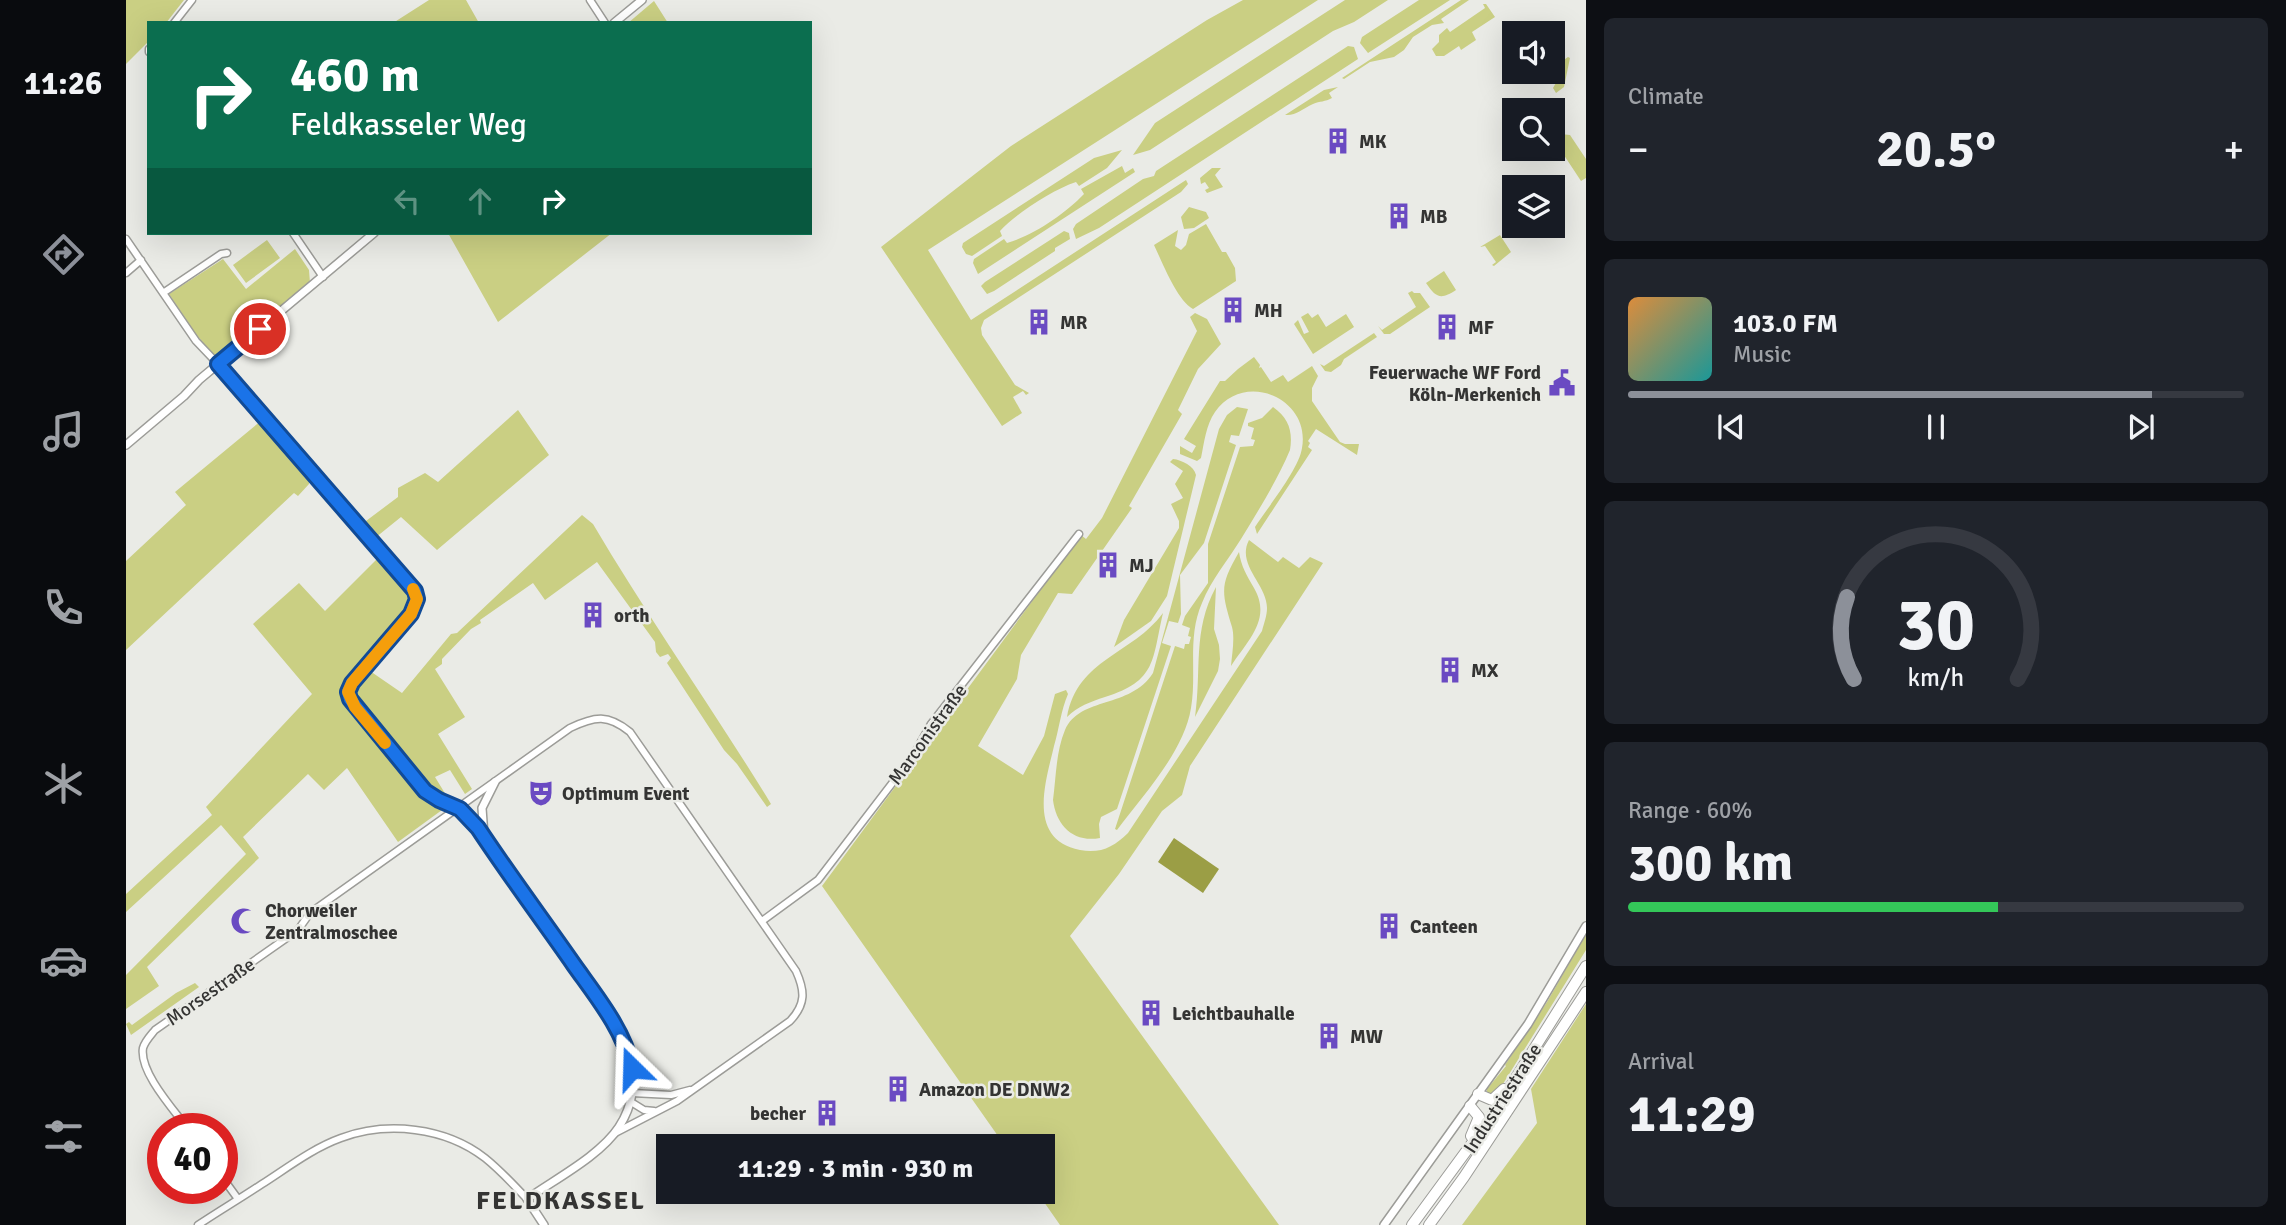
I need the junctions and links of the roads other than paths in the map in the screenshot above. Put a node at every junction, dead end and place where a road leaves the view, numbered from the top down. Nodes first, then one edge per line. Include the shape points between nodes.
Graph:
1 (192, 0) edge
2 (590, 0) edge
3 (642, 0) edge
4 (176, 21) edge
5 (604, 21) edge
6 (616, 21) edge
7 (294, 235) edge
8 (362, 235) edge
9 (372, 235) edge
10 (126, 239) edge
11 (366, 240) junction
12 (227, 253) dead end
13 (141, 260) junction
14 (126, 273) edge
15 (323, 277) junction
16 (163, 293) junction
17 (218, 364) junction
18 (126, 445) edge
19 (1079, 534) dead end
20 (495, 782) junction
21 (460, 809) junction
22 (484, 837) junction
23 (762, 921) junction
24 (1586, 926) edge
25 (1586, 966) edge
26 (1586, 992) edge
27 (1530, 1056) junction
28 (696, 1088) junction
29 (1478, 1094) junction
30 (631, 1098) junction
31 (1470, 1107) junction
32 (657, 1110) junction
33 (177, 1113) edge
34 (614, 1134) junction
35 (1445, 1182) junction
36 (238, 1199) edge
37 (527, 1199) junction
38 (230, 1204) edge
39 (198, 1225) edge
40 (544, 1225) edge
41 (1384, 1225) edge
42 (1412, 1225) edge
43 (1429, 1225) edge

1 - 4 street
2 - 5 street
3 - 6 street
7 - 15 street
8 - 11 street
9 - 11 street
10 - 13 street
11 - 15 street
12 - 16 street
13 - 14 street
13 - 16 street
15 - 17 street
16 - 17 street
17 - 18 street
17 - 21 street via 415,591 411,614 348,692 355,707 425,791
19 - 23 street, Marconistraße via 931,724 913,756 818,880
20 - 21 street
20 - 22 street via 482,808
20 - 23 street via 570,728 603,718 618,722 630,732
21 - 22 street
21 - 33 street, Morsestraße via 310,913 298,930 155,1030 143,1049 144,1062
22 - 30 street via 613,1025 629,1055
23 - 28 street via 802,983 800,1009 790,1021
24 - 29 street via 1528,1024
25 - 27 highway, Industriestraße
26 - 43 highway, Industriestraße
27 - 29 highway via 1497,1097 1492,1100
27 - 35 highway, Industriestraße
28 - 30 street
28 - 32 street
29 - 31 street
30 - 32 street via 644,1110
30 - 34 street
31 - 35 highway via 1479,1117 1477,1127
31 - 41 street
32 - 34 street
34 - 37 street
35 - 42 highway, Industriestraße
36 - 37 street via 340,1138 390,1128 426,1132 473,1150
37 - 40 street
38 - 39 street

